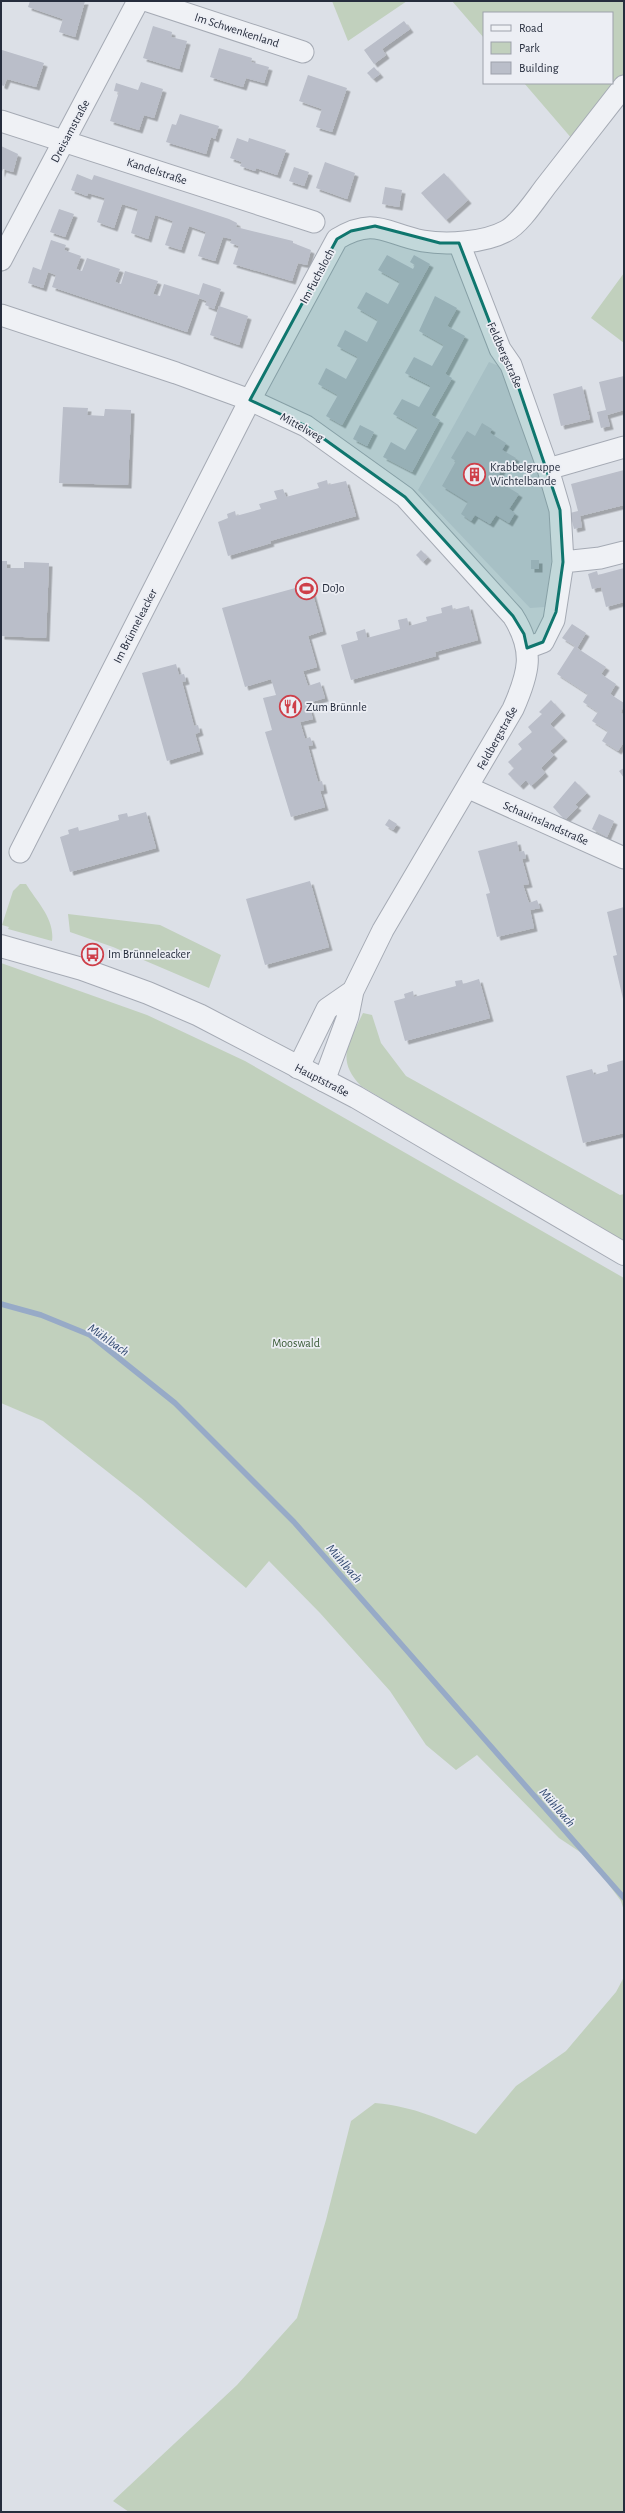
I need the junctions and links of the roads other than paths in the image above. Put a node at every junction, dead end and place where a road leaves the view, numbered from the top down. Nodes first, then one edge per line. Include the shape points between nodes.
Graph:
1 (138, 1) edge
2 (148, 1) edge
3 (303, 52) dead end
4 (624, 86) edge
5 (1, 121) edge
6 (65, 141) junction
7 (314, 222) dead end
8 (459, 243) junction
9 (1, 260) edge
10 (1, 315) edge
11 (250, 400) junction
12 (624, 447) edge
13 (548, 469) junction
14 (624, 552) edge
15 (563, 562) junction
16 (527, 648) junction
17 (469, 788) junction
18 (20, 852) dead end
19 (624, 858) edge
20 (1, 946) edge
21 (352, 991) junction
22 (298, 1068) junction
23 (324, 1081) junction
24 (624, 1254) edge

1 - 6 street, Dreisamstraße
2 - 3 street, Im Schwenkenland
4 - 8 street, Im Fuchsloch via 526,212 506,231
5 - 6 street, Kandelstraße
6 - 7 street, Kandelstraße
6 - 9 street, Dreisamstraße
8 - 11 street, Im Fuchsloch via 421,241 375,226 351,231 337,240
8 - 13 street, Feldbergstraße via 500,349 511,365
10 - 11 street, Mittelweg
11 - 16 street, Mittelweg via 306,426 405,497 513,616 524,634
11 - 18 street, Im Brünneleacker
12 - 13 street
13 - 15 street, Feldbergstraße via 560,510
14 - 15 street via 600,558
15 - 16 street, Feldbergstraße via 554,620 543,642
16 - 17 street, Feldbergstraße via 528,667 523,687
17 - 19 street, Schauinslandstraße
17 - 21 street, Feldbergstraße via 383,930
20 - 22 street, Hauptstraße via 148,993 192,1012
21 - 22 street, Feldbergstraße via 327,1009
21 - 23 street, Feldbergstraße via 348,1016
22 - 23 street, Hauptstraße
23 - 24 street, Hauptstraße via 356,1097

